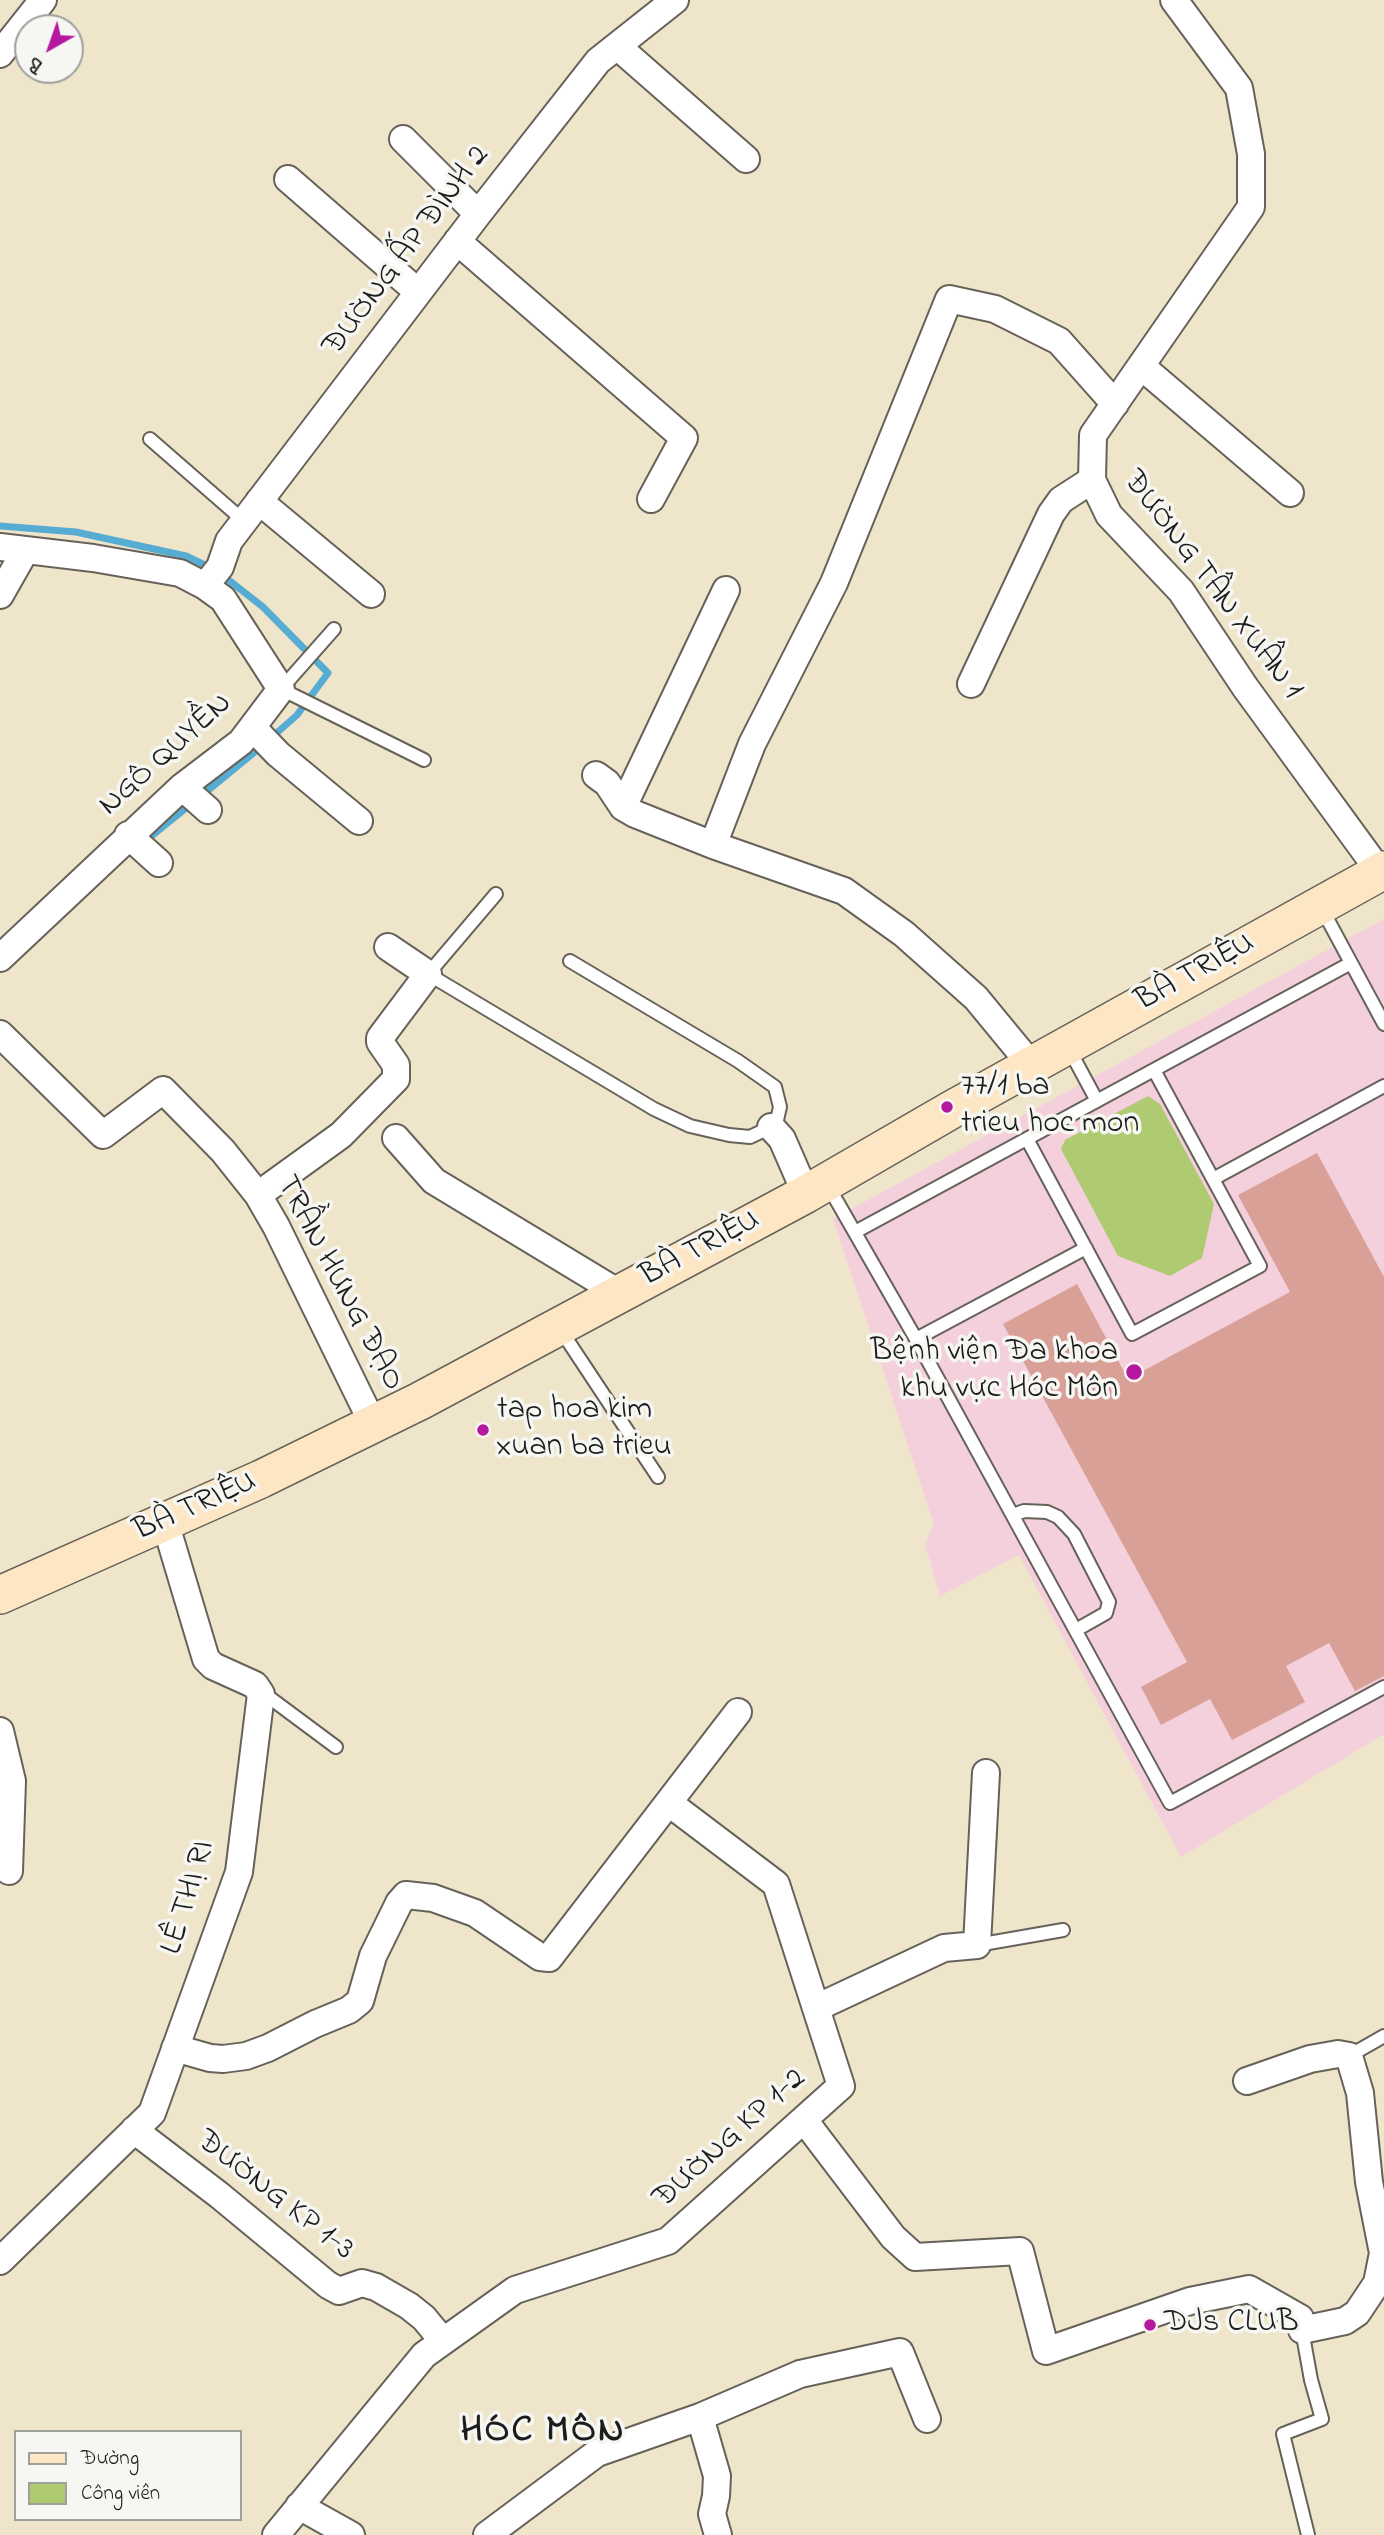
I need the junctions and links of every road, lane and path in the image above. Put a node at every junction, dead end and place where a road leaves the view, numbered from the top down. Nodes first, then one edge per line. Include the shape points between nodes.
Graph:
1 (43, 0) edge
2 (675, 0) edge
3 (1174, 0) edge
4 (617, 46) junction
5 (0, 54) edge
6 (403, 139) dead end
7 (746, 159) dead end
8 (288, 179) dead end
9 (478, 214) junction
10 (457, 241) junction
11 (418, 292) junction
12 (1140, 366) junction
13 (1115, 404) junction
14 (150, 439) dead end
15 (1092, 480) junction
16 (1290, 494) dead end
17 (651, 499) dead end
18 (252, 511) junction
19 (12, 549) edge
20 (213, 575) junction
21 (726, 590) dead end
22 (371, 594) dead end
23 (0, 595) edge
24 (334, 629) dead end
25 (971, 684) dead end
26 (282, 689) junction
27 (256, 731) junction
28 (424, 760) dead end
29 (596, 775) dead end
30 (184, 789) junction
31 (624, 807) junction
32 (208, 810) dead end
33 (359, 821) dead end
34 (713, 845) junction
35 (1382, 871) edge
36 (496, 894) dead end
37 (1320, 906) junction
38 (388, 947) dead end
39 (0, 958) edge
40 (570, 961) dead end
41 (1351, 963) junction
42 (428, 974) junction
43 (1384, 1024) edge
44 (0, 1034) edge
45 (1067, 1046) junction
46 (1032, 1066) junction
47 (1154, 1070) junction
48 (1384, 1086) edge
49 (1097, 1101) junction
50 (771, 1126) junction
51 (396, 1139) dead end
52 (1027, 1139) junction
53 (1213, 1179) junction
54 (816, 1189) junction
55 (258, 1195) junction
56 (855, 1232) junction
57 (1086, 1248) junction
58 (619, 1293) junction
59 (558, 1326) junction
60 (916, 1339) junction
61 (373, 1424) junction
62 (658, 1477) dead end
63 (1013, 1516) junction
64 (165, 1522) junction
65 (0, 1595) edge
66 (1076, 1630) junction
67 (1384, 1687) edge
68 (259, 1689) junction
69 (738, 1712) dead end
70 (0, 1731) edge
71 (336, 1747) dead end
72 (986, 1773) dead end
73 (669, 1803) junction
74 (9, 1871) dead end
75 (1063, 1930) dead end
76 (977, 1945) junction
77 (816, 2008) junction
78 (1384, 2036) edge
79 (175, 2048) junction
80 (1349, 2056) junction
81 (1247, 2081) dead end
82 (804, 2120) junction
83 (134, 2130) junction
84 (1383, 2253) edge
85 (0, 2261) edge
86 (1302, 2330) junction
87 (443, 2341) junction
88 (699, 2417) junction
89 (927, 2419) dead end
90 (299, 2506) junction
91 (276, 2535) edge
92 (351, 2535) edge
93 (487, 2535) edge
94 (718, 2535) edge
95 (1308, 2535) edge

1 - 5 street
2 - 4 street, ĐƯỜNG ẤP ĐÌNH 2
3 - 12 street, ĐƯỜNG TÂN XUÂN 1 via 1239,88 1251,154 1251,207
4 - 7 street
4 - 9 street, ĐƯỜNG ẤP ĐÌNH 2 via 598,61
6 - 9 street
8 - 11 street
9 - 10 street, ĐƯỜNG ẤP ĐÌNH 2
10 - 11 street, ĐƯỜNG ẤP ĐÌNH 2
10 - 17 street via 684,438
11 - 18 street, ĐƯỜNG ẤP ĐÌNH 2
12 - 13 street, ĐƯỜNG TÂN XUÂN 1
12 - 16 street
13 - 15 street, ĐƯỜNG TÂN XUÂN 1 via 1093,435
13 - 34 street via 1059,341 995,309 949,299 834,583 752,744
14 - 18 lane
15 - 25 street via 1061,500 1051,514
15 - 35 street, ĐƯỜNG TÂN XUÂN 1 via 1109,515 1181,591 1245,687
18 - 20 street, ĐƯỜNG ẤP ĐÌNH 2 via 229,541
18 - 22 street
19 - 20 street, NGÔ QUYỀN
19 - 23 street
20 - 26 street, NGÔ QUYỀN via 223,600
21 - 31 street
24 - 26 lane
26 - 27 street, NGÔ QUYỀN
26 - 28 lane
27 - 30 street, NGÔ QUYỀN
27 - 33 street
29 - 31 street
30 - 32 street
30 - 39 street, NGÔ QUYỀN via 143,849
31 - 34 street
34 - 46 street via 844,891 904,934 975,998
35 - 37 street, BÀ TRIỆU
36 - 42 lane
37 - 41 lane
37 - 45 street, BÀ TRIỆU
38 - 42 street
40 - 50 lane via 775,1087 779,1117
41 - 43 lane
41 - 47 lane
42 - 50 lane via 690,1126 750,1137
42 - 55 street via 380,1038 396,1065 393,1084 341,1135
44 - 55 street, TRẦN HƯNG ĐẠO via 103,1135 163,1090 223,1151
45 - 46 street, BÀ TRIỆU
45 - 49 lane
46 - 54 street, BÀ TRIỆU
47 - 49 lane
47 - 53 lane
48 - 53 lane
49 - 52 lane
50 - 54 street
51 - 58 street via 434,1181
52 - 56 lane
52 - 57 lane
53 - 57 lane via 1260,1266 1132,1335
54 - 56 lane
54 - 58 street, BÀ TRIỆU
55 - 61 street, TRẦN HƯNG ĐẠO
56 - 60 lane
57 - 60 lane
58 - 59 street, BÀ TRIỆU
59 - 61 street, BÀ TRIỆU
59 - 62 lane
60 - 63 lane
61 - 64 street, BÀ TRIỆU
63 - 66 lane
63 - 66 lane via 1024,1511 1047,1512 1074,1534 1109,1602 1106,1613
64 - 65 street, BÀ TRIỆU
64 - 68 street via 204,1655 213,1666
66 - 67 lane via 1170,1803
68 - 71 lane
68 - 79 street, LÊ THỊ RI via 239,1872
69 - 73 street
70 - 74 street via 12,1781
72 - 76 street
73 - 77 street via 776,1884
73 - 79 street via 549,1958 540,1957 475,1913 433,1898 406,1895 373,1956 360,2001 349,2010 246,2056 210,2058
75 - 76 lane
76 - 77 street via 944,1948
77 - 82 street, ĐƯỜNG KP 1-2 via 841,2086
78 - 80 lane
79 - 83 street, LÊ THỊ RI via 152,2113
80 - 81 street via 1310,2059
80 - 84 street via 1360,2093 1369,2182
82 - 86 street via 894,2237 915,2257 1020,2251 1046,2351 1190,2301 1249,2289 1300,2318
82 - 87 street, ĐƯỜNG KP 1-2 via 668,2241 515,2290
83 - 85 street, LÊ THỊ RI
83 - 87 street, ĐƯỜNG KP 1-3 via 328,2285 339,2291 362,2283 376,2287 424,2318
84 - 86 street via 1377,2283 1357,2313 1345,2321
86 - 95 lane via 1322,2419 1283,2434
87 - 90 street, ĐƯỜNG KP 1-2 via 424,2355
88 - 89 street via 800,2374 900,2352
88 - 93 street via 597,2453
88 - 94 street via 717,2476 712,2514
90 - 91 street, ĐƯỜNG KP 1-2
90 - 92 street

